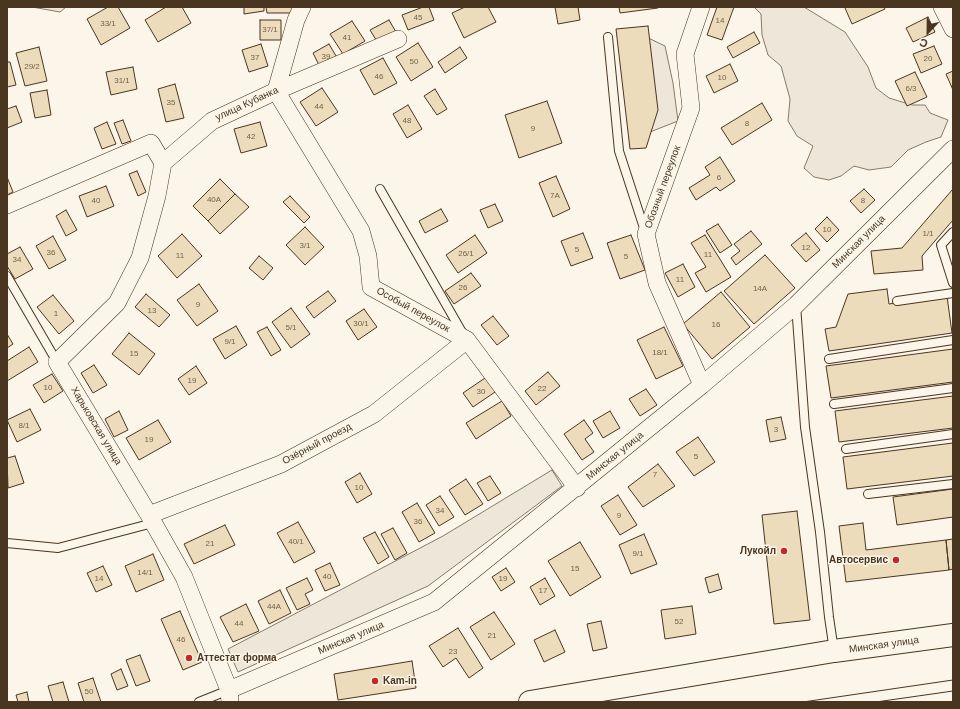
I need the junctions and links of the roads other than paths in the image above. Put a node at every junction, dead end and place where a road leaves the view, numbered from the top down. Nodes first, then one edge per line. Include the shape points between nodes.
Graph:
1 (302, 7) edge
2 (701, 7) edge
3 (942, 7) edge
4 (953, 29) edge
5 (608, 37) dead end
6 (398, 39) dead end
7 (276, 90) junction
8 (953, 149) edge
9 (162, 163) junction
10 (380, 189) dead end
11 (7, 205) edge
12 (953, 232) edge
13 (646, 234) junction
14 (7, 276) edge
15 (953, 283) edge
16 (953, 292) edge
17 (897, 301) dead end
18 (796, 305) junction
19 (467, 340) junction
20 (953, 340) edge
21 (829, 359) dead end
22 (57, 362) junction
23 (702, 385) junction
24 (953, 388) edge
25 (834, 404) dead end
26 (953, 434) edge
27 (846, 449) dead end
28 (953, 484) edge
29 (576, 488) junction
30 (868, 494) dead end
31 (151, 519) junction
32 (7, 543) edge
33 (953, 635) edge
34 (834, 651) junction
35 (229, 696) edge
36 (199, 702) edge
37 (530, 702) edge

1 - 7 street
2 - 13 street, Обозный переулок via 686,54 691,108
3 - 4 street
5 - 13 lane via 619,152
6 - 7 street, улица Кубанка
7 - 9 street, улица Кубанка via 212,121
7 - 19 street, Особый переулок via 361,231 368,256 371,287
8 - 18 street, Минская улица
9 - 11 street via 151,143
9 - 22 street via 157,196 140,258 117,303
10 - 19 lane
12 - 15 lane via 941,245
13 - 23 street, Обозный переулок via 657,283
14 - 22 lane
16 - 17 lane
18 - 23 street, Минская улица
18 - 34 lane via 805,427
19 - 29 street, Особый переулок
19 - 31 street, Озёрный проезд via 374,414 281,464
20 - 21 lane
22 - 31 street, Харьковская улица
23 - 29 street, Минская улица
24 - 25 lane
26 - 27 lane
28 - 30 lane
29 - 35 street, Минская улица via 434,602
31 - 32 lane via 58,548
31 - 35 street, Харьковская улица via 184,577
33 - 34 main road, Минская улица
34 - 37 main road, Минская улица
35 - 36 lane

